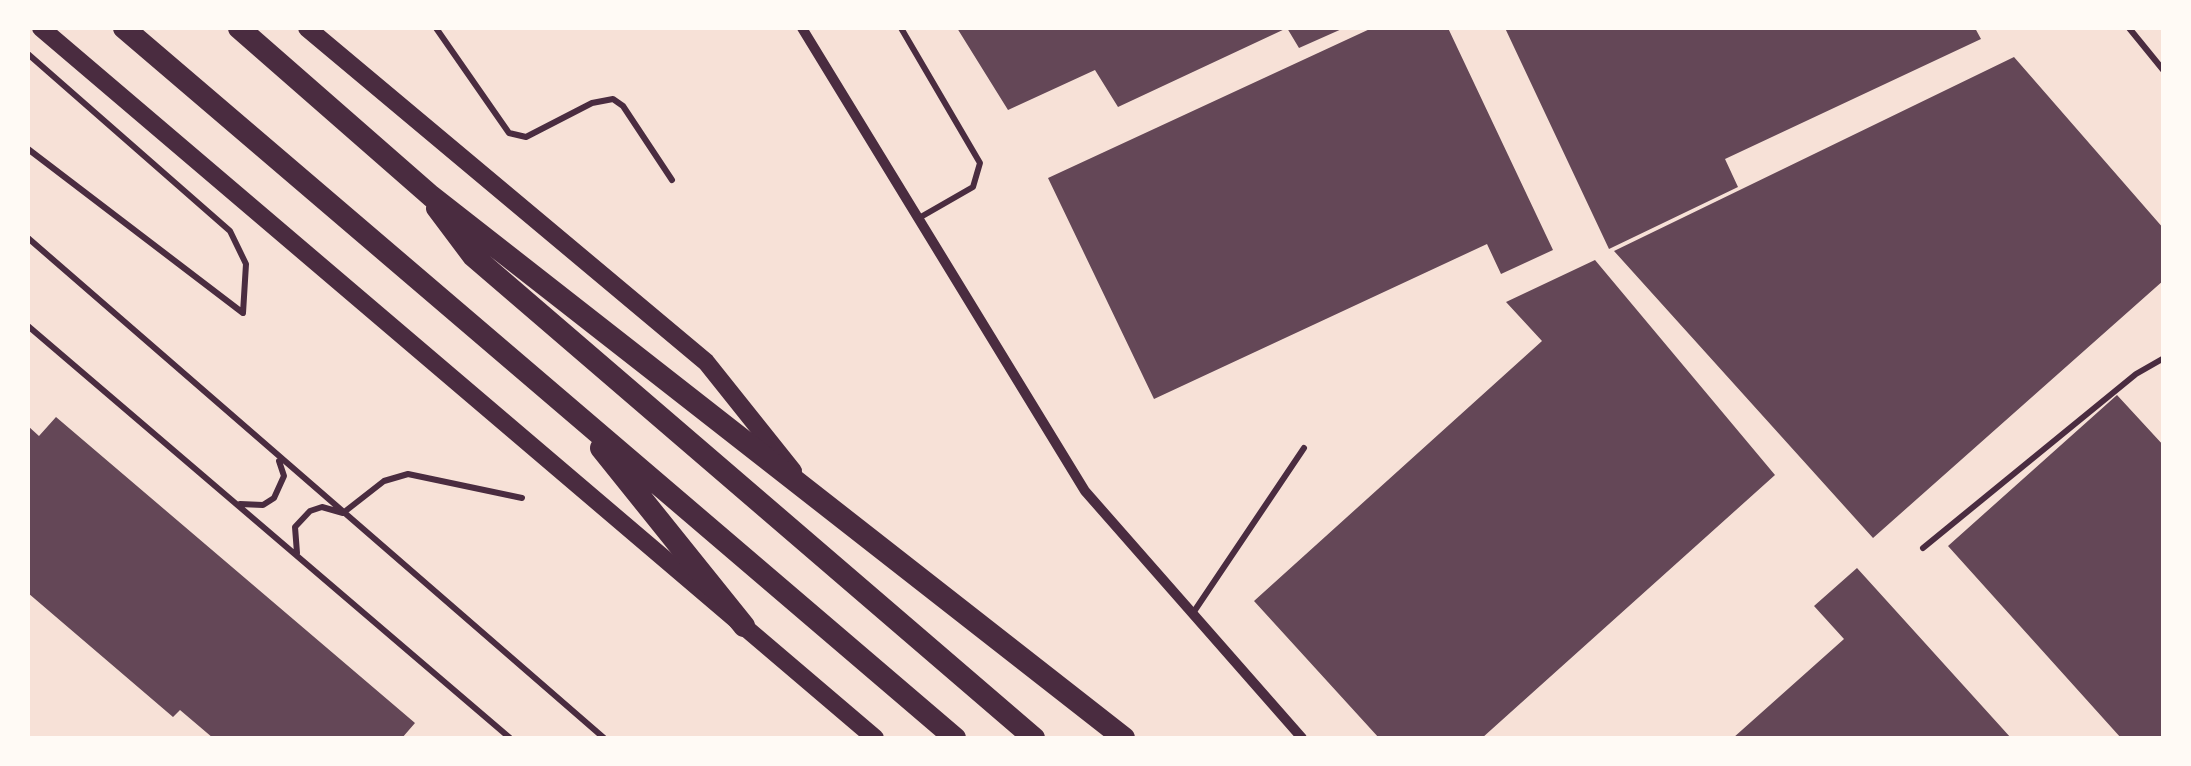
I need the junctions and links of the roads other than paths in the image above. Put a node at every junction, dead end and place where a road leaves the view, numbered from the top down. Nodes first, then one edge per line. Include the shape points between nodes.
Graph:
1 (41, 28) edge
2 (124, 28) edge
3 (239, 28) edge
4 (307, 28) edge
5 (436, 28) edge
6 (802, 28) edge
7 (902, 28) edge
8 (2129, 28) edge
9 (28, 54) edge
10 (2164, 72) edge
11 (30, 153) edge
12 (672, 180) dead end
13 (431, 196) junction
14 (918, 218) junction
15 (28, 238) edge
16 (28, 326) edge
17 (2164, 358) edge
18 (564, 403) junction
19 (1304, 448) dead end
20 (274, 454) junction
21 (808, 491) junction
22 (231, 498) junction
23 (522, 498) dead end
24 (343, 513) junction
25 (1923, 548) dead end
26 (300, 558) junction
27 (1193, 614) junction
28 (744, 626) junction
29 (510, 738) edge
30 (604, 738) edge
31 (875, 738) edge
32 (955, 738) edge
33 (1034, 738) edge
34 (1124, 738) edge
35 (1302, 738) edge

1 - 28 street
2 - 18 main road
3 - 13 main road
4 - 21 street via 706,362
5 - 12 lane via 509,133 526,136 592,103 614,100
6 - 14 street
7 - 14 lane via 980,163 973,187
8 - 10 lane
9 - 11 lane via 230,231 246,264 244,313
13 - 21 main road
13 - 33 main road via 473,256
14 - 27 street via 1085,490
15 - 20 lane
16 - 22 lane
17 - 25 lane
18 - 28 main road
18 - 32 main road
19 - 27 lane
20 - 22 lane via 284,476 274,498 252,507
20 - 24 lane
21 - 34 main road
22 - 26 lane
23 - 24 lane via 408,474 384,481
24 - 26 lane via 322,507 301,518 293,538
24 - 30 lane
26 - 29 lane
27 - 35 street
28 - 31 street

